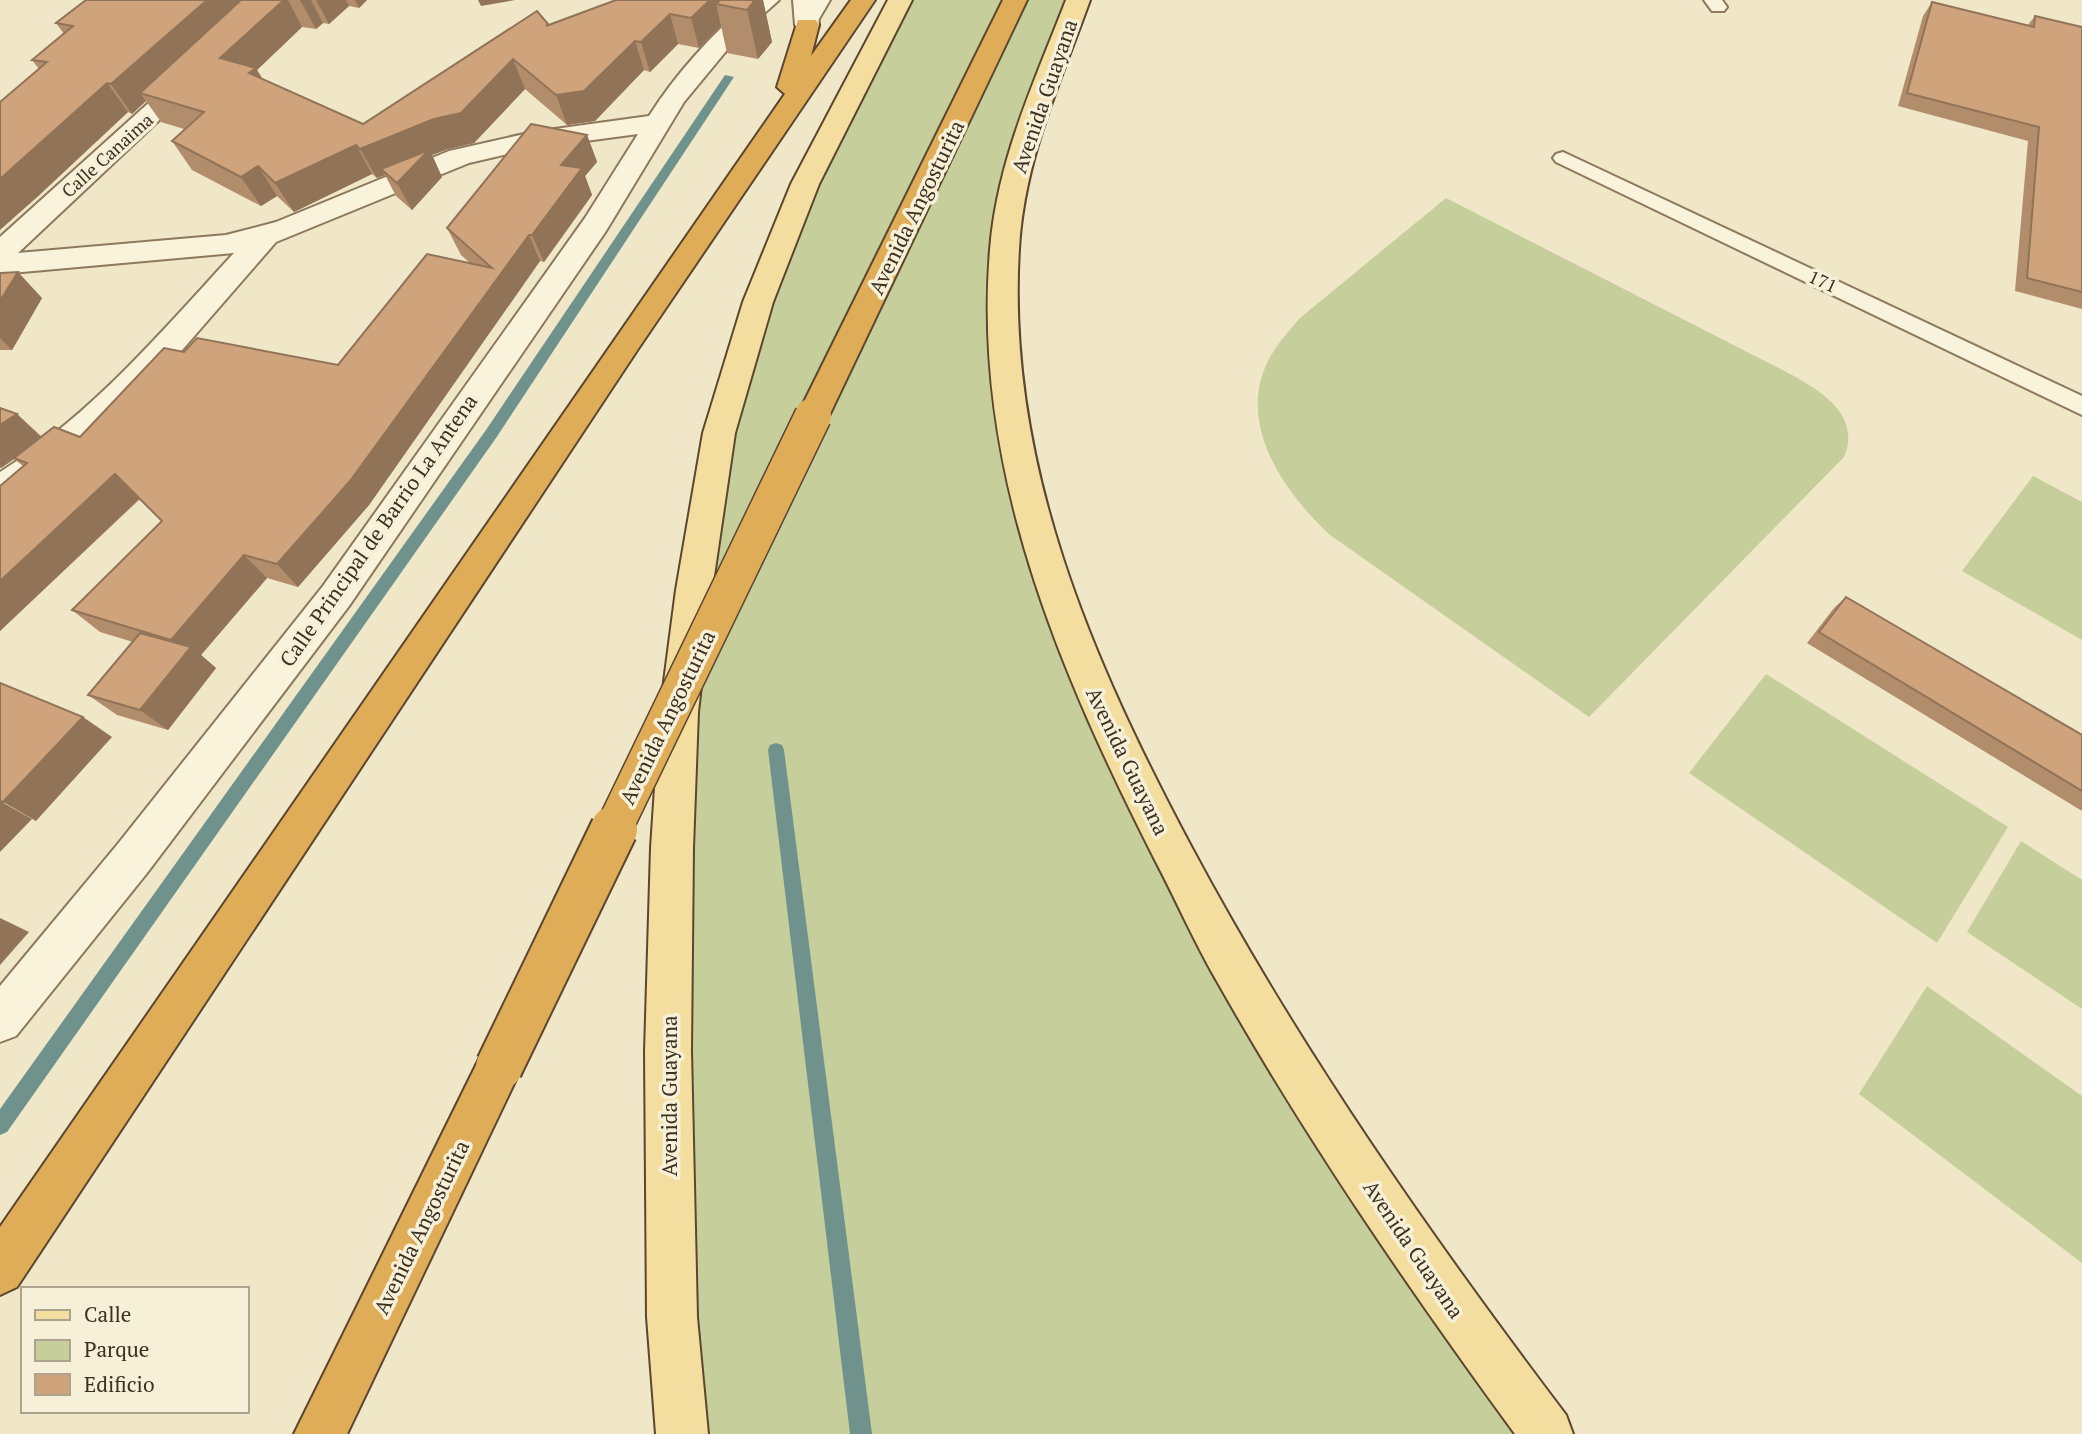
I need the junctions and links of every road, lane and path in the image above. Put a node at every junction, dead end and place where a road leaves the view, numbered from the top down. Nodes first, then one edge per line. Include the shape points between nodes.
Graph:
1 (767, 0) edge
2 (821, 0) edge
3 (863, 0) edge
4 (900, 0) edge
5 (1016, 0) edge
6 (1078, 0) edge
7 (806, 13) edge
8 (207, 63) edge
9 (658, 123) junction
10 (775, 126) junction
11 (1563, 158) dead end
12 (263, 239) junction
13 (0, 253) edge
14 (0, 264) edge
15 (2082, 406) edge
16 (0, 489) edge
17 (0, 1020) edge
18 (0, 1270) edge
19 (320, 1434) edge
20 (682, 1434) edge
21 (1547, 1434) edge

1 - 9 street, Calle Principal de Barrio La Antena via 701,62
2 - 7 lane
3 - 10 highway
4 - 20 main road, Avenida Guayana via 805,184 758,302 719,433 694,590 679,712 672,834 668,1051 672,1317
5 - 19 highway, Avenida Angosturita, bridge
6 - 21 main road, Avenida Guayana via 1018,158 1004,254 1006,375 1032,526 1054,597 1138,788 1237,975 1382,1203
7 - 10 highway via 797,67
8 - 13 street, Calle Canaima
9 - 12 street via 542,139 459,157
9 - 17 street, Calle Principal de Barrio La Antena via 596,225 336,596
10 - 18 highway
11 - 15 lane, 171
12 - 14 street
12 - 16 street via 109,407 68,443

